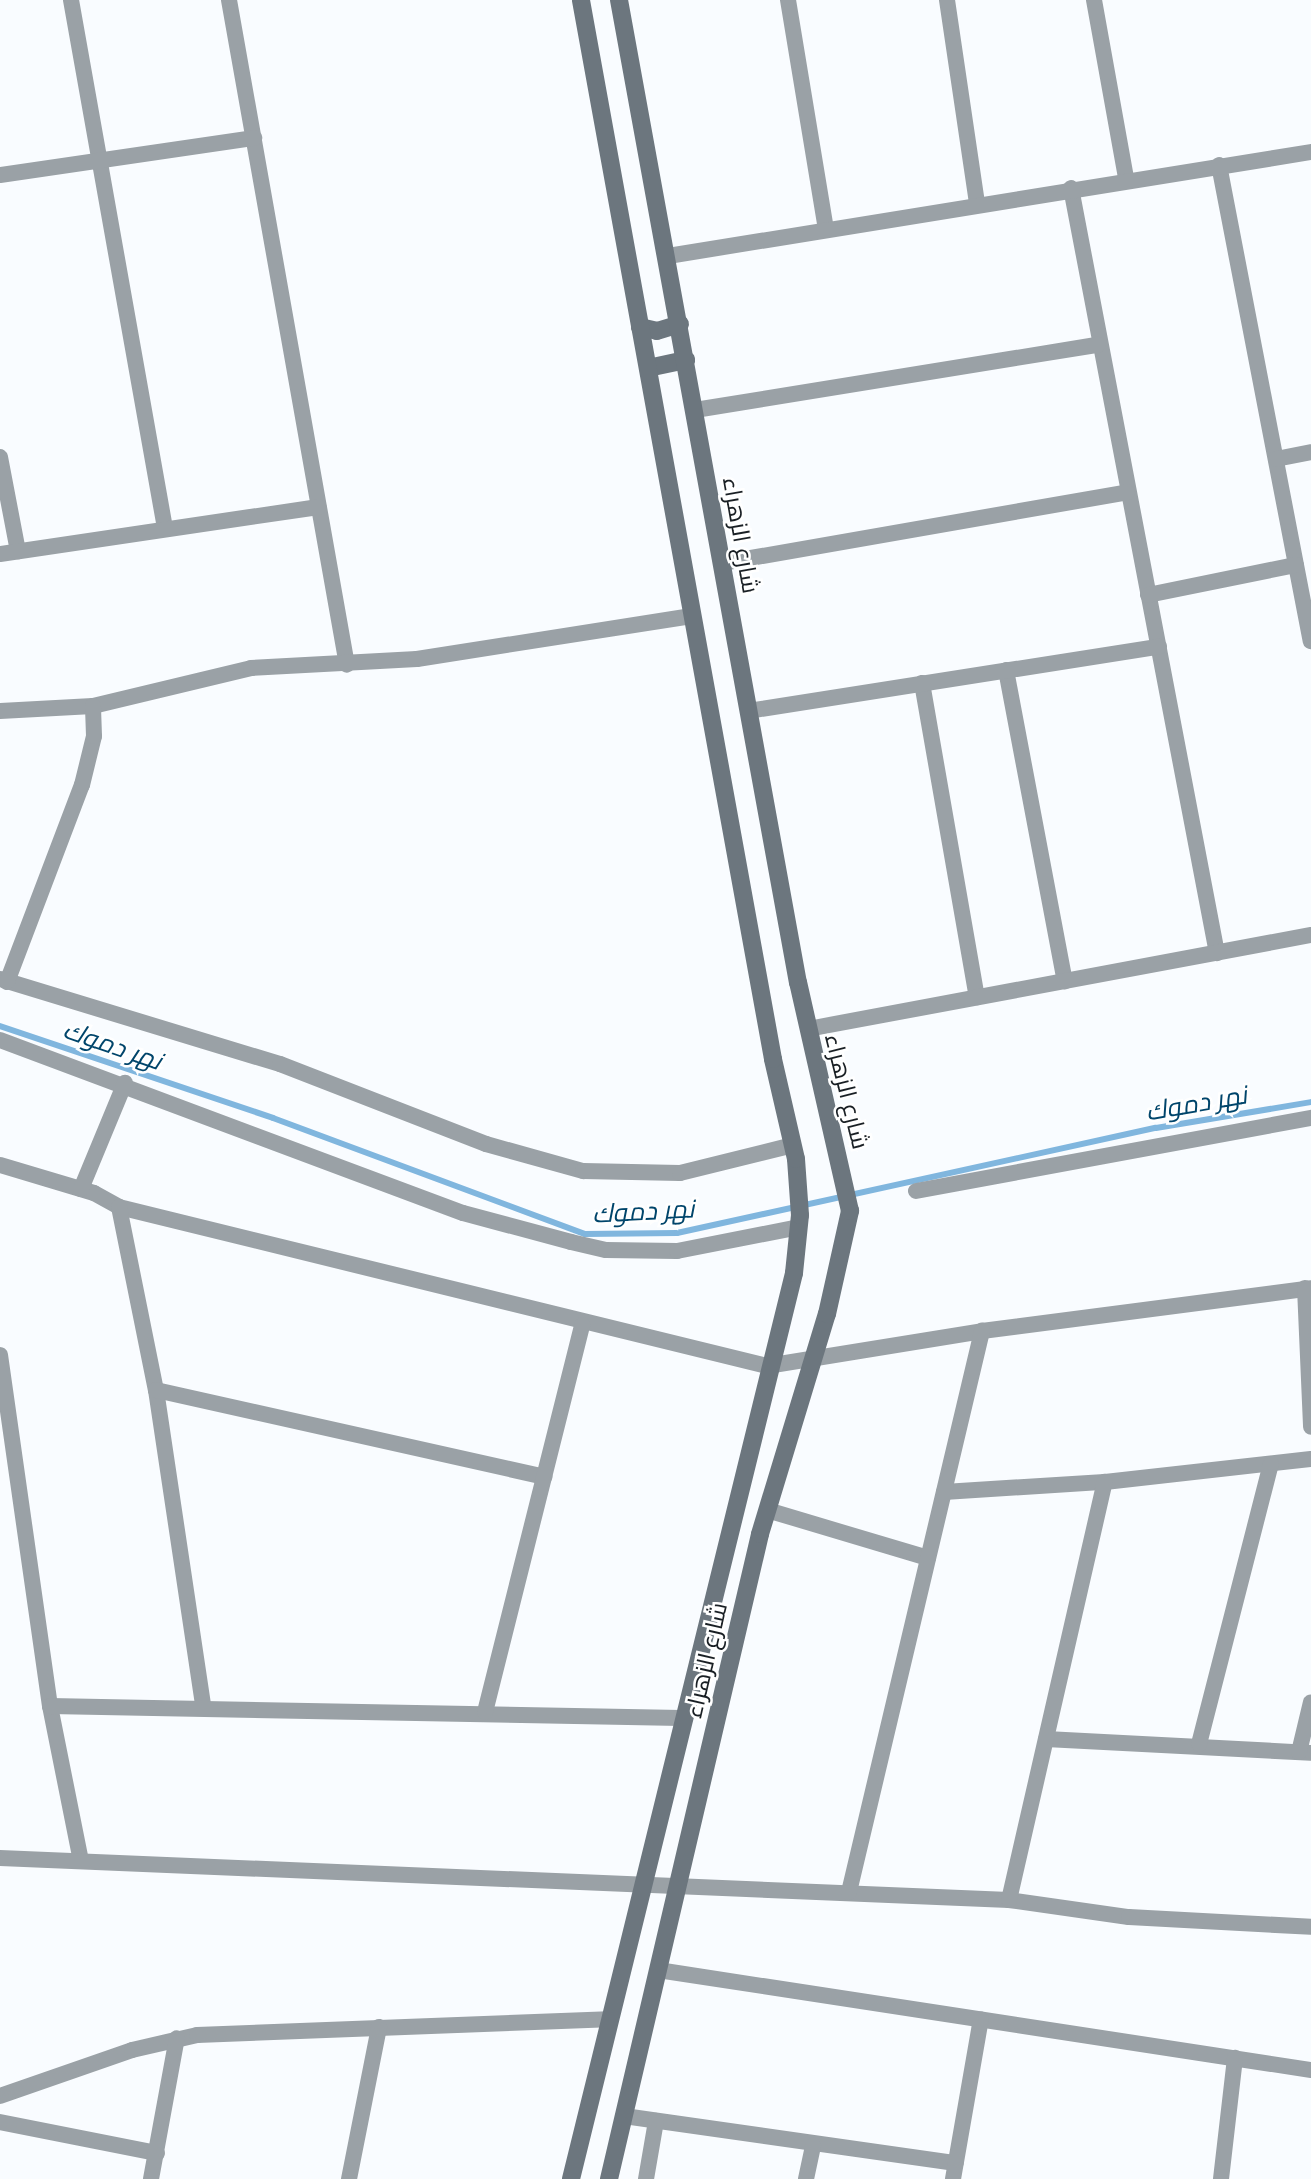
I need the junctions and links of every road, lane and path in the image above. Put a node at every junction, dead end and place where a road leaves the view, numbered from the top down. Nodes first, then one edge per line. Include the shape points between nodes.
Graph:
1 (71, 0) edge
2 (229, 0) edge
3 (581, 0) edge
4 (619, 0) edge
5 (788, 0) edge
6 (947, 0) edge
7 (1094, 0) edge
8 (254, 138) junction
9 (1311, 152) edge
10 (100, 160) junction
11 (1219, 165) junction
12 (0, 174) edge
13 (1126, 178) junction
14 (1071, 188) junction
15 (977, 204) junction
16 (826, 229) junction
17 (668, 256) junction
18 (680, 324) junction
19 (640, 327) junction
20 (1098, 345) junction
21 (686, 360) junction
22 (648, 369) junction
23 (695, 410) junction
24 (1311, 452) edge
25 (0, 457) edge
26 (1276, 458) junction
27 (1128, 492) junction
28 (319, 506) junction
29 (165, 528) junction
30 (18, 551) junction
31 (0, 554) edge
32 (722, 563) junction
33 (1296, 565) junction
34 (1148, 595) junction
35 (692, 616) junction
36 (1311, 641) edge
37 (1159, 647) junction
38 (347, 665) junction
39 (1006, 670) junction
40 (922, 684) junction
41 (93, 706) junction
42 (0, 711) edge
43 (748, 711) junction
44 (1311, 935) edge
45 (1217, 953) junction
46 (4, 980) edge
47 (1065, 981) junction
48 (977, 997) junction
49 (808, 1028) junction
50 (0, 1040) edge
51 (125, 1083) junction
52 (1311, 1118) edge
53 (795, 1152) junction
54 (0, 1164) edge
55 (81, 1189) junction
56 (916, 1191) dead end
57 (119, 1207) junction
58 (799, 1221) junction
59 (1308, 1288) edge
60 (582, 1325) junction
61 (982, 1331) junction
62 (0, 1355) edge
63 (814, 1356) junction
64 (767, 1366) junction
65 (156, 1390) junction
66 (1311, 1427) edge
67 (1311, 1459) edge
68 (1271, 1464) junction
69 (544, 1477) junction
70 (1105, 1482) junction
71 (8, 1490) edge
72 (944, 1492) junction
73 (767, 1510) junction
74 (928, 1559) junction
75 (1311, 1702) edge
76 (50, 1706) junction
77 (203, 1706) junction
78 (485, 1712) junction
79 (681, 1718) junction
80 (1046, 1739) junction
81 (1199, 1744) junction
82 (1305, 1753) edge
83 (0, 1858) edge
84 (81, 1861) junction
85 (640, 1884) junction
86 (677, 1885) junction
87 (849, 1892) junction
88 (1009, 1900) junction
89 (1311, 1927) edge
90 (658, 1969) junction
91 (608, 2019) junction
92 (981, 2019) junction
93 (379, 2027) junction
94 (177, 2038) junction
95 (1236, 2058) junction
96 (1311, 2070) edge
97 (0, 2096) edge
98 (624, 2116) junction
99 (656, 2121) junction
100 (0, 2122) edge
101 (813, 2146) junction
102 (157, 2153) junction
103 (955, 2171) edge
104 (151, 2179) edge
105 (349, 2179) edge
106 (571, 2179) edge
107 (609, 2179) edge
108 (646, 2179) edge
109 (806, 2179) edge
110 (1221, 2179) edge

1 - 10 street
2 - 8 street
3 - 19 main road, شارع الزهراء
4 - 17 main road, شارع الزهراء
5 - 16 street
6 - 15 street
7 - 13 street
8 - 10 street
8 - 28 street
9 - 11 street
10 - 12 street
10 - 29 street
11 - 13 street
11 - 26 street
13 - 14 street
14 - 15 street
14 - 20 street
15 - 16 street
16 - 17 street
17 - 18 main road, شارع الزهراء
18 - 19 main road via 657,331
18 - 21 main road, شارع الزهراء
19 - 22 main road, شارع الزهراء
20 - 23 street
20 - 27 street
21 - 22 main road
21 - 23 main road, شارع الزهراء
22 - 35 main road, شارع الزهراء
23 - 32 main road, شارع الزهراء
24 - 26 street
25 - 30 street
26 - 33 street
27 - 32 street
27 - 34 street
28 - 29 street
28 - 38 street
29 - 30 street
30 - 31 street
32 - 43 main road, شارع الزهراء
33 - 34 street
33 - 36 street
34 - 37 street
35 - 38 street
35 - 53 main road, شارع الزهراء
37 - 39 street
37 - 45 street
38 - 41 street via 251,668
39 - 40 street
39 - 47 street
40 - 43 street
40 - 48 street
41 - 42 street
41 - 46 street via 93,736 82,785
43 - 49 main road, شارع الزهراء
44 - 45 street
45 - 47 street
46 - 53 street via 280,1064 486,1144 583,1171 680,1173
47 - 48 street
48 - 49 street
49 - 63 main road, شارع الزهراء via 850,1211 847,1241
50 - 51 street
51 - 55 street
51 - 58 street via 463,1213 606,1250 677,1251
52 - 56 street
53 - 58 main road, شارع الزهراء
54 - 55 street
55 - 57 street
57 - 60 street
57 - 65 street
58 - 64 main road, شارع الزهراء via 794,1273
59 - 61 street
59 - 66 street
60 - 64 street
60 - 69 street
61 - 63 street
61 - 72 street
62 - 71 street
63 - 64 street
63 - 73 main road, شارع الزهراء
64 - 79 main road, شارع الزهراء
65 - 69 street
65 - 77 street
67 - 68 street
68 - 70 street
68 - 81 street
69 - 78 street
70 - 72 street
70 - 80 street
71 - 76 street
72 - 74 street
73 - 74 street
73 - 86 main road, شارع الزهراء
74 - 87 street
75 - 82 street
76 - 77 street
76 - 84 street
77 - 78 street
78 - 79 street
79 - 85 main road, شارع الزهراء
80 - 81 street
80 - 88 street
81 - 82 street
83 - 84 street
84 - 85 street via 318,1876
85 - 86 street
85 - 91 main road, شارع الزهراء
86 - 87 street
86 - 90 main road, شارع الزهراء
87 - 88 street
88 - 89 street via 1129,1917
90 - 92 street
90 - 98 main road, شارع الزهراء
91 - 93 street
91 - 106 main road, شارع الزهراء
92 - 95 street
92 - 103 street
93 - 94 street
93 - 105 street
94 - 97 street
94 - 102 street
95 - 96 street
95 - 110 street
98 - 99 street
98 - 107 main road, شارع الزهراء
99 - 101 street
99 - 108 street
100 - 102 street
101 - 103 street
101 - 109 street
102 - 104 street

